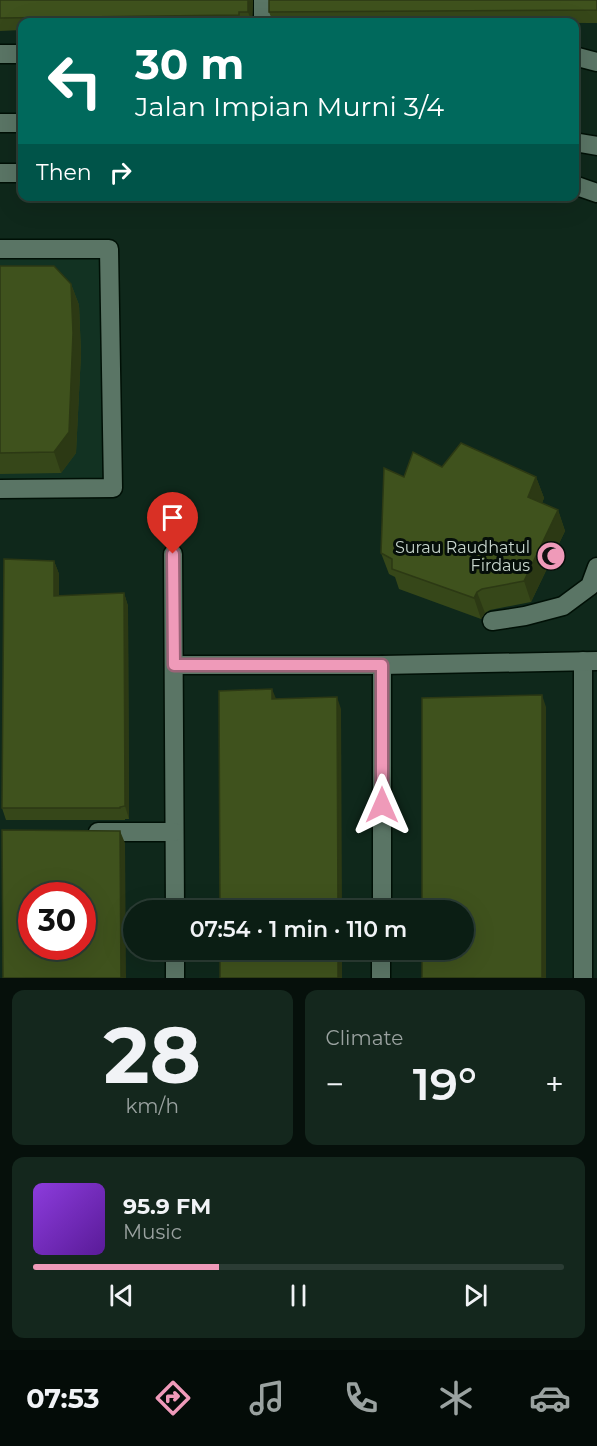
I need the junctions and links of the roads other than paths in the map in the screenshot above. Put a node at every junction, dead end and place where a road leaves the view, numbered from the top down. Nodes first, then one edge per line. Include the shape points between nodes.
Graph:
1 (262, 0) edge
2 (262, 18) edge
3 (0, 54) edge
4 (18, 54) edge
5 (579, 57) edge
6 (597, 62) edge
7 (0, 123) edge
8 (18, 123) edge
9 (579, 143) edge
10 (597, 146) edge
11 (0, 173) edge
12 (18, 173) edge
13 (579, 187) edge
14 (597, 193) edge
15 (0, 249) edge
16 (0, 489) edge
17 (173, 554) dead end
18 (597, 567) edge
19 (492, 621) dead end
20 (590, 661) edge
21 (174, 665) junction
22 (382, 665) junction
23 (81, 832) edge
24 (174, 832) junction
25 (590, 862) edge
26 (175, 900) edge
27 (381, 900) edge
28 (175, 960) edge
29 (381, 960) edge
30 (175, 978) edge
31 (381, 978) edge
32 (583, 978) edge

1 - 2 street
3 - 4 street
5 - 6 street
7 - 8 street
9 - 10 street
11 - 12 street
13 - 14 street
15 - 16 street via 109,249 113,488
17 - 21 street
18 - 19 street via 590,586 563,606
20 - 22 street
20 - 25 street
21 - 22 street
21 - 24 street
22 - 27 street
23 - 24 street
24 - 26 street
25 - 32 street
28 - 30 street
29 - 31 street

